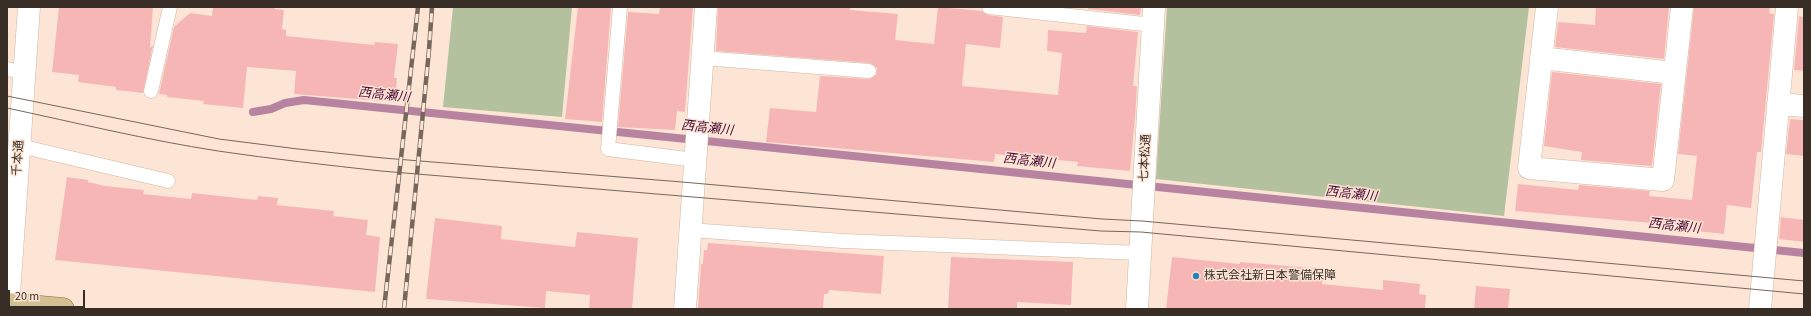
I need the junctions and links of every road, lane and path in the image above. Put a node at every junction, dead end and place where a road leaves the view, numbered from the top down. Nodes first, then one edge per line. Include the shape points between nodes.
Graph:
1 (29, 7) edge
2 (170, 7) edge
3 (620, 7) edge
4 (706, 7) edge
5 (989, 7) edge
6 (1547, 7) edge
7 (1682, 7) edge
8 (1787, 7) edge
9 (1153, 16) edge
10 (702, 58) junction
11 (1541, 58) junction
12 (16, 71) edge
13 (869, 71) dead end
14 (1674, 73) junction
15 (151, 91) dead end
16 (1778, 104) junction
17 (1804, 106) edge
18 (20, 146) junction
19 (695, 160) junction
20 (168, 181) dead end
21 (690, 230) junction
22 (1140, 253) junction
23 (8, 305) edge
24 (63, 309) edge
25 (685, 309) edge
26 (1137, 309) edge
27 (1760, 309) edge

1 - 12 street, 千本通
2 - 15 lane
3 - 19 lane via 608,149
4 - 10 street
5 - 9 lane
6 - 11 street
7 - 14 street
8 - 16 street
9 - 22 street, 七本松通
10 - 13 lane
10 - 19 street
11 - 14 street
11 - 14 street via 1529,168 1663,180
12 - 18 street, 千本通
16 - 17 street
16 - 27 street
18 - 20 lane
18 - 23 street, 千本通
19 - 21 street
21 - 22 lane via 843,241
21 - 25 street
22 - 26 street, 七本松通
23 - 24 main road

